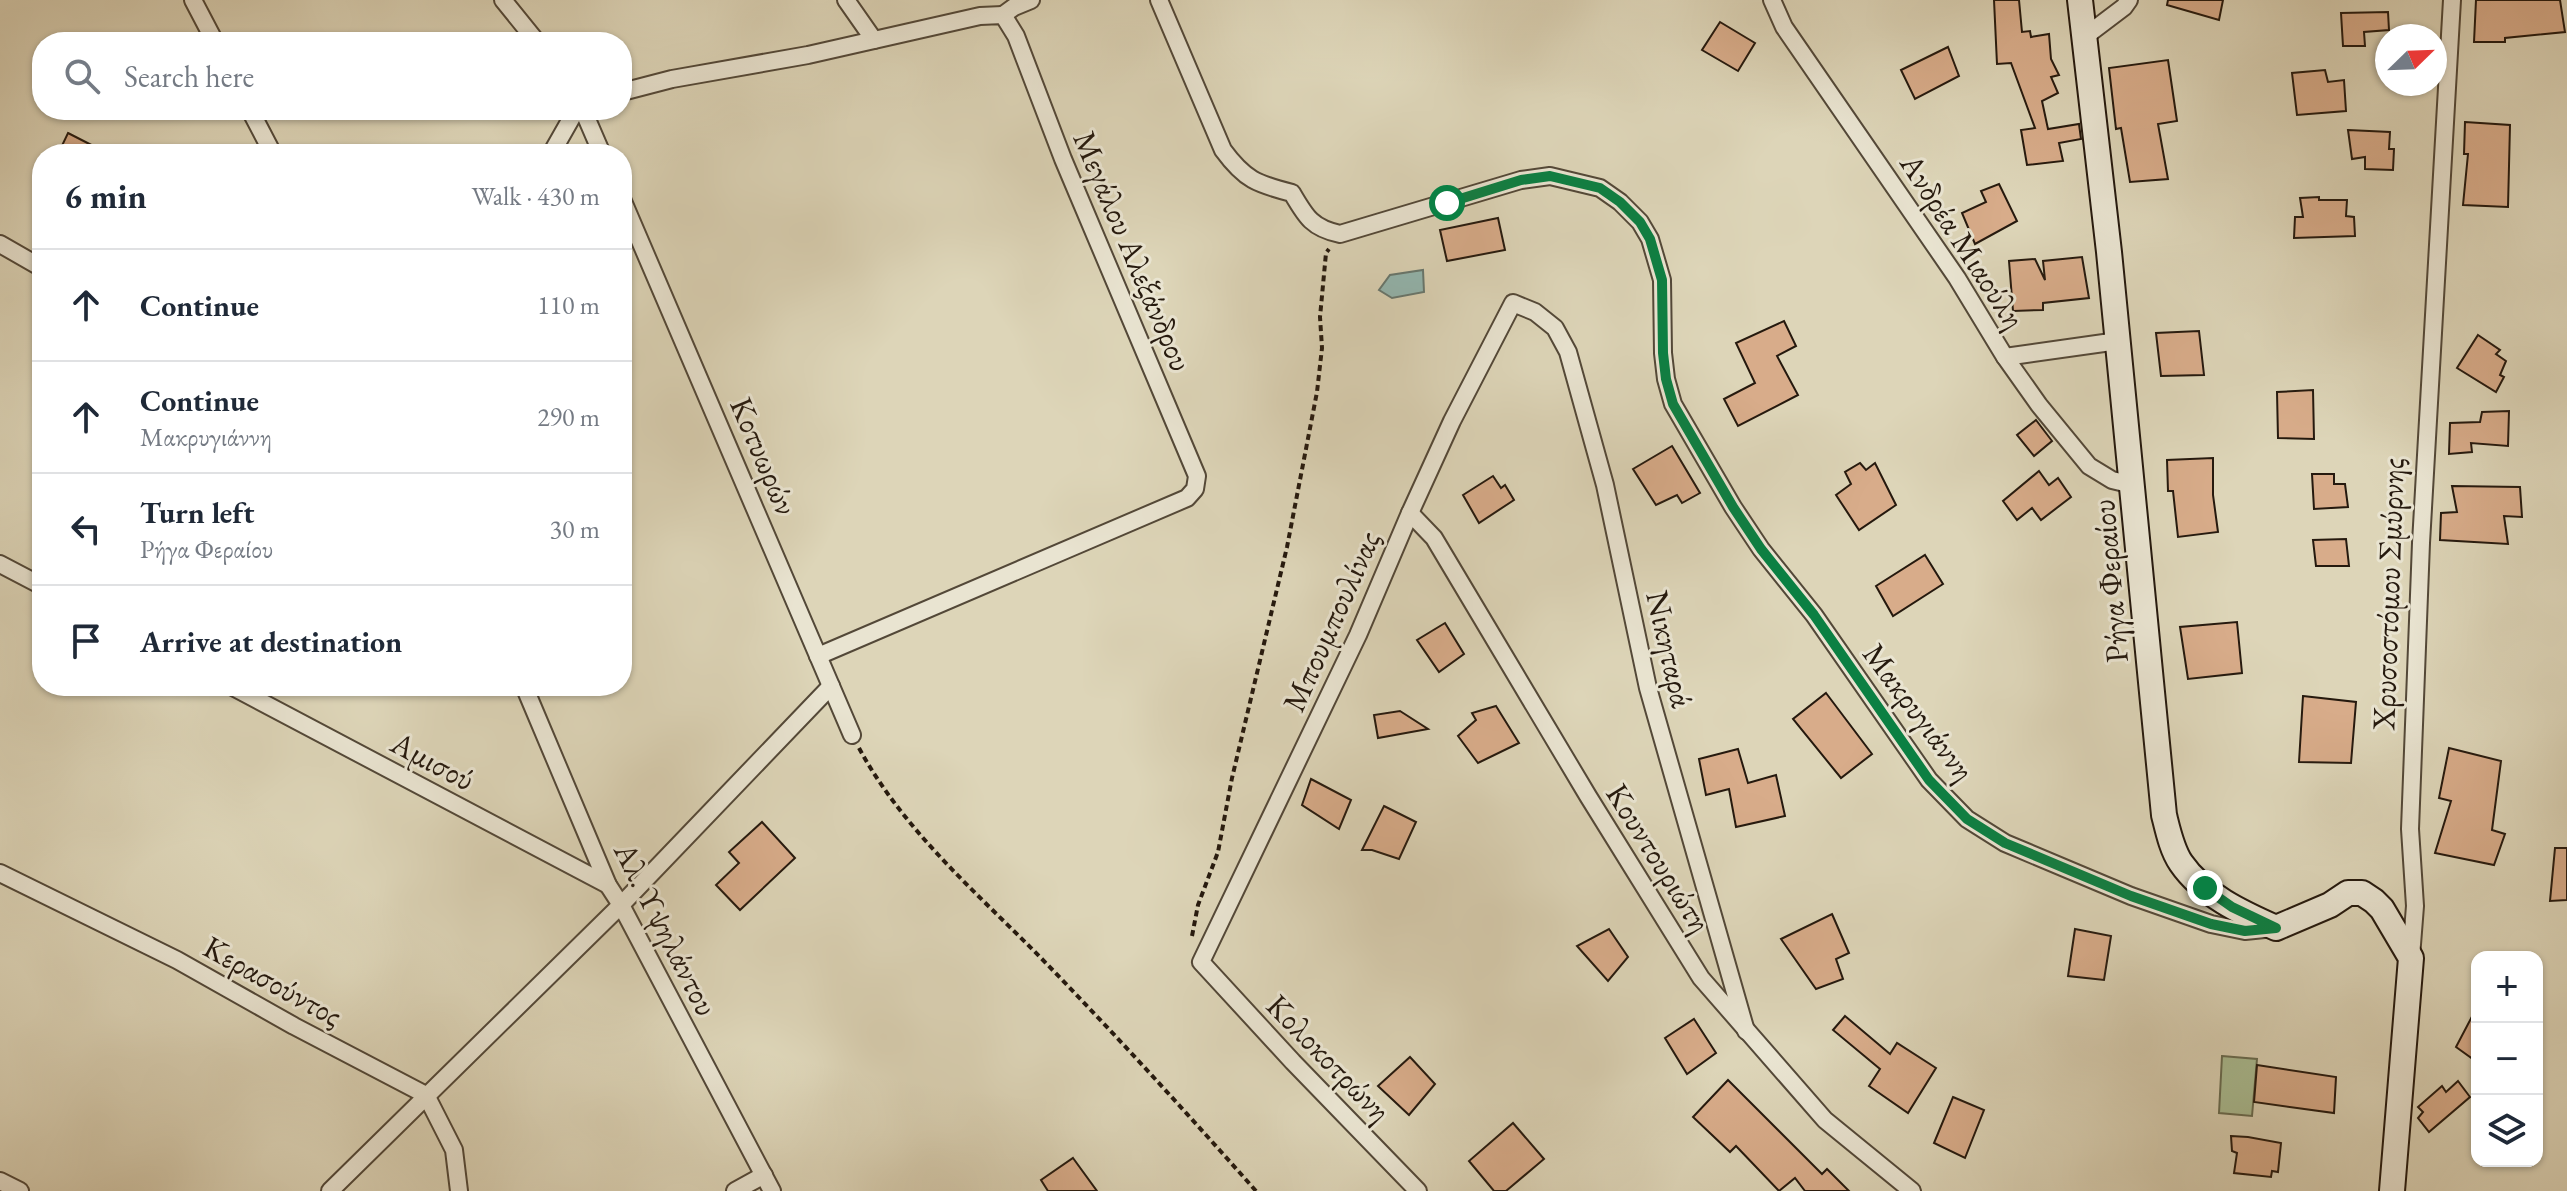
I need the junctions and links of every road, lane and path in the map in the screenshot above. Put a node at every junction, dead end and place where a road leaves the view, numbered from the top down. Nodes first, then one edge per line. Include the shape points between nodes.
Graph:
1 (193, 0) edge
2 (503, 0) edge
3 (846, 0) edge
4 (1031, 0) edge
5 (1159, 0) edge
6 (1772, 0) edge
7 (2080, 0) edge
8 (2129, 0) edge
9 (2452, 0) edge
10 (1003, 15) junction
11 (210, 32) edge
12 (529, 32) edge
13 (2083, 38) junction
14 (874, 40) junction
15 (632, 89) edge
16 (255, 120) edge
17 (570, 120) edge
18 (587, 120) edge
19 (268, 144) edge
20 (557, 144) edge
21 (598, 144) edge
22 (632, 222) edge
23 (1340, 234) junction
24 (0, 244) edge
25 (32, 262) edge
26 (1513, 303) joint
27 (2118, 341) junction
28 (2005, 357) junction
29 (2133, 485) junction
30 (1410, 513) junction
31 (0, 564) edge
32 (32, 581) edge
33 (818, 656) junction
34 (831, 686) junction
35 (250, 696) edge
36 (528, 696) edge
37 (852, 735) joint
38 (0, 873) edge
39 (608, 885) junction
40 (621, 905) junction
41 (2276, 928) junction
42 (2411, 958) junction
43 (1201, 962) junction
44 (1746, 1031) junction
45 (426, 1095) junction
46 (764, 1175) junction
47 (0, 1181) edge
48 (20, 1191) edge
49 (330, 1191) edge
50 (459, 1191) edge
51 (735, 1191) edge
52 (772, 1191) edge
53 (1256, 1191) edge
54 (1418, 1191) edge
55 (1912, 1191) edge
56 (2392, 1191) edge

1 - 11 street
2 - 12 street
3 - 14 street
4 - 10 street
5 - 23 street via 1223,150 1238,170 1292,193 1305,216 1322,230
6 - 28 street, Ανδρέα Μιαούλη via 1784,27 1957,278
7 - 13 street, Ρήγα Φεραίου
8 - 13 street
9 - 42 street, Χρυσοστόμου Σμύρνης via 2421,543 2410,829 2415,906
10 - 14 street
10 - 33 street, Μεγάλου Αλεξάνδρου via 1197,476 1195,489 1187,498
13 - 27 street, Ρήγα Φεραίου
14 - 15 street
16 - 19 street
17 - 20 street
18 - 21 street
22 - 33 street, Κοτυωρών
23 - 41 street, Μακρυγιάννη via 1550,176 1600,188 1620,202 1650,239 1662,280 1663,353 1673,404 1761,549 1814,615 1929,780 1967,819 2005,843 2211,924 2245,931
23 - 43 path via 1326,253 1317,392 1287,547 1218,852 1194,921 1193,950
24 - 25 street
26 - 30 street, Μπουμπουλίνας
26 - 44 street, Νικηταρά via 1555,328 1568,352 1605,485 1648,688
27 - 28 street
27 - 29 street, Ρήγα Φεραίου
28 - 29 street, Ανδρέα Μιαούλη via 2089,466
29 - 41 street, Ρήγα Φεραίου via 2169,834 2180,861 2205,888
30 - 43 street, Μπουμπουλίνας via 1358,635
30 - 44 street, Κουντουριώτη via 1434,538 1701,978
31 - 32 street
33 - 34 street, Κοτυωρών
34 - 37 street, Κοτυωρών
34 - 40 street
35 - 39 street, Αμισού
36 - 39 street, Αλ. Υψηλάντου
37 - 53 path via 876,780 928,843
38 - 45 street, Κερασούντος via 177,960
39 - 40 street, Αλ. Υψηλάντου
40 - 45 street
40 - 46 street, Αλ. Υψηλάντου
41 - 42 street via 2348,893 2362,893 2382,909
42 - 56 street, Χρυσοστόμου Σμύρνης
43 - 54 street, Κολοκοτρώνη
44 - 55 street, Κουντουριώτη via 1825,1120
45 - 49 street
45 - 50 street via 454,1150
46 - 51 street
46 - 52 street, Αλ. Υψηλάντου
47 - 48 street

